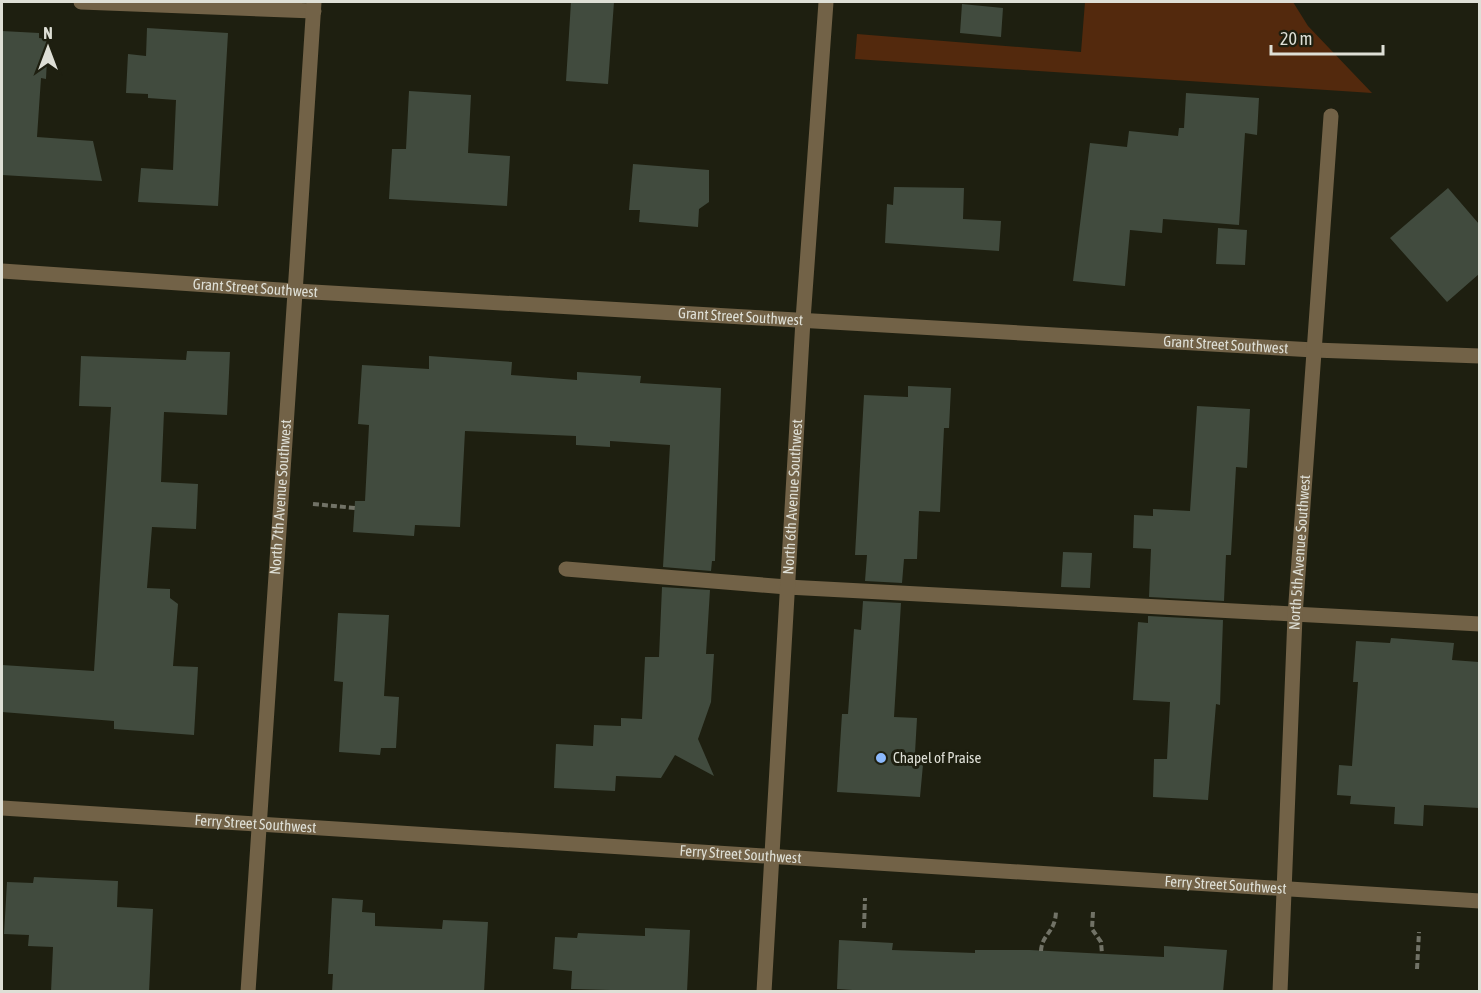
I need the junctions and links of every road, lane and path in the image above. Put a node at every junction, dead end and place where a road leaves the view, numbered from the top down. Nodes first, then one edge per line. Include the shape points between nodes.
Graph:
1 (81, 2) edge
2 (826, 2) edge
3 (314, 6) edge
4 (1331, 116) dead end
5 (2, 271) edge
6 (296, 291) junction
7 (803, 320) junction
8 (1314, 350) junction
9 (1479, 356) edge
10 (313, 504) dead end
11 (354, 508) dead end
12 (566, 569) dead end
13 (787, 586) junction
14 (1295, 616) junction
15 (1479, 624) edge
16 (2, 808) edge
17 (257, 823) junction
18 (772, 855) junction
19 (1285, 889) junction
20 (865, 898) dead end
21 (1479, 901) edge
22 (1056, 910) dead end
23 (1093, 912) dead end
24 (864, 928) dead end
25 (1419, 932) dead end
26 (1041, 951) dead end
27 (1102, 954) dead end
28 (1417, 969) dead end
29 (248, 992) edge
30 (764, 992) edge
31 (1280, 992) edge

1 - 3 street
2 - 7 street, North 6th Avenue Southwest
3 - 6 street, North 7th Avenue Southwest
4 - 8 street, North 5th Avenue Southwest
5 - 6 street, Grant Street Southwest
6 - 7 street, Grant Street Southwest
6 - 17 street, North 7th Avenue Southwest
7 - 8 street, Grant Street Southwest
7 - 13 street, North 6th Avenue Southwest
8 - 9 street, Grant Street Southwest
8 - 14 street, North 5th Avenue Southwest
10 - 11 path
12 - 13 street
13 - 14 street
13 - 18 street, North 6th Avenue Southwest
14 - 15 street
14 - 19 street, North 5th Avenue Southwest
16 - 17 street, Ferry Street Southwest
17 - 18 street, Ferry Street Southwest
17 - 29 street, North 7th Avenue Southwest
18 - 19 street, Ferry Street Southwest
18 - 30 street, North 6th Avenue Southwest
19 - 21 street, Ferry Street Southwest
19 - 31 street, North 5th Avenue Southwest
20 - 24 path
22 - 26 path via 1053,928 1044,938
23 - 27 path via 1092,929 1101,942
25 - 28 path

